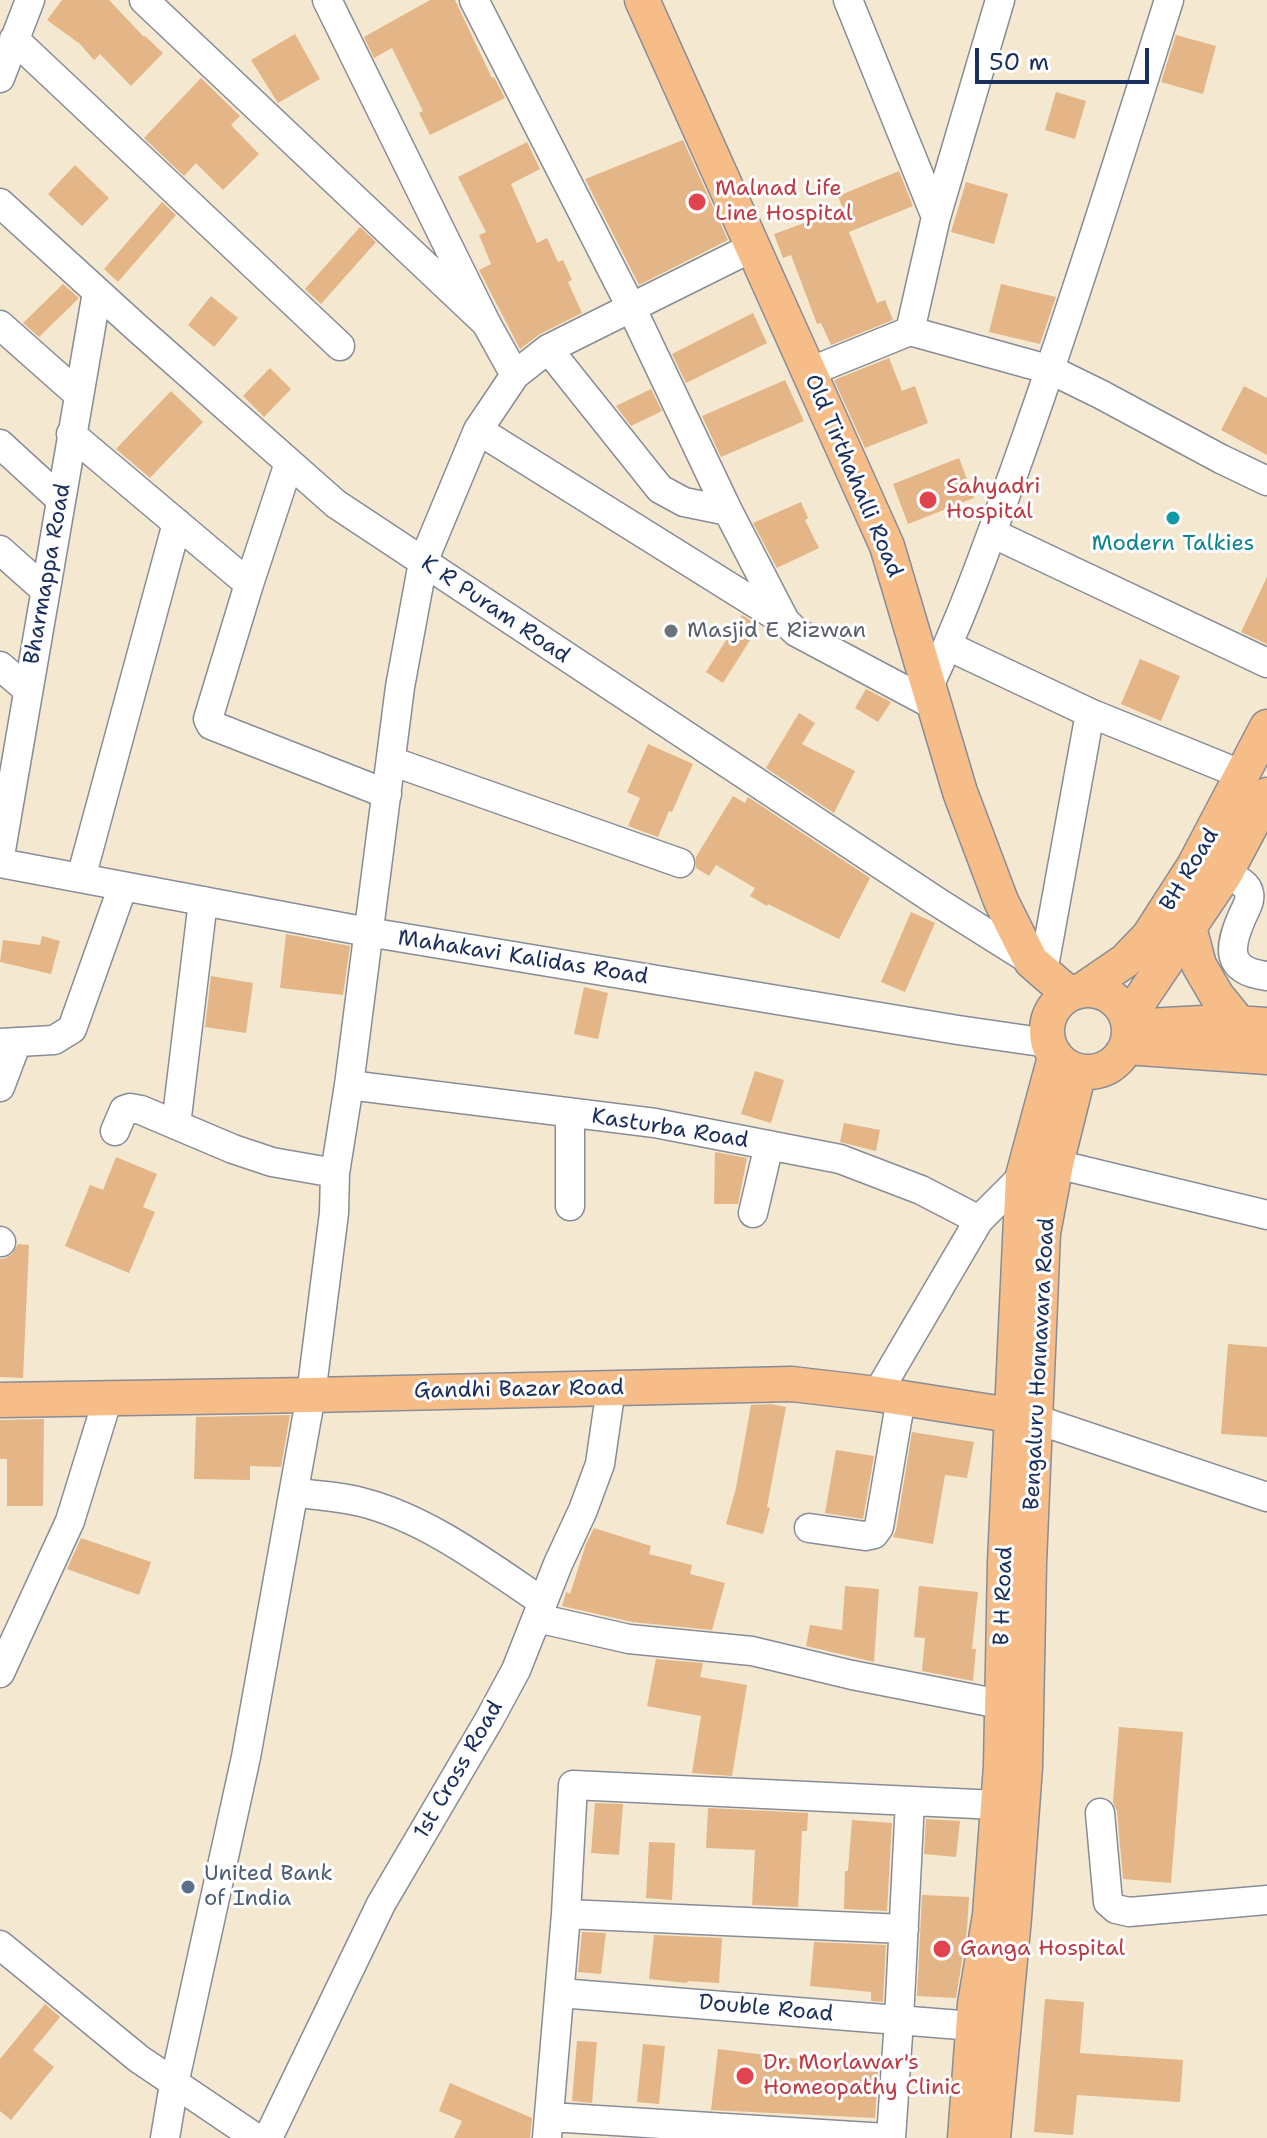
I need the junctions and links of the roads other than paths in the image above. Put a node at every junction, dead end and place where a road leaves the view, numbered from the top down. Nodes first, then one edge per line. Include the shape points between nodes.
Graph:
1 (30, 0) edge
2 (144, 0) edge
3 (327, 0) edge
4 (474, 0) edge
5 (642, 0) edge
6 (848, 0) edge
7 (1000, 0) edge
8 (1169, 0) edge
9 (14, 39) junction
10 (0, 78) edge
11 (0, 203) edge
12 (936, 217) junction
13 (753, 247) junction
14 (97, 292) junction
15 (631, 307) junction
16 (486, 323) junction
17 (0, 325) edge
18 (910, 331) junction
19 (340, 346) dead end
20 (548, 349) junction
21 (1051, 370) junction
22 (809, 372) junction
23 (515, 375) junction
24 (79, 395) junction
25 (478, 430) junction
26 (71, 434) junction
27 (0, 444) edge
28 (289, 463) junction
29 (1267, 481) edge
30 (60, 499) junction
31 (728, 511) junction
32 (177, 523) junction
33 (992, 533) junction
34 (0, 550) edge
35 (423, 562) junction
36 (249, 584) junction
37 (45, 590) junction
38 (785, 621) junction
39 (948, 646) junction
40 (1267, 663) edge
41 (0, 666) edge
42 (28, 690) junction
43 (932, 696) junction
44 (1090, 713) junction
45 (1267, 727) edge
46 (391, 761) junction
47 (7, 765) edge
48 (1255, 785) edge
49 (387, 794) junction
50 (0, 856) edge
51 (0, 863) edge
52 (680, 863) dead end
53 (1225, 874) junction
54 (81, 878) junction
55 (123, 886) junction
56 (203, 901) junction
57 (1189, 927) junction
58 (368, 932) junction
59 (1037, 966) junction
60 (1267, 976) edge
61 (1076, 992) junction
62 (1253, 1024) edge
63 (1128, 1031) junction
64 (9, 1043) edge
65 (1061, 1057) junction
66 (1267, 1057) edge
67 (349, 1085) junction
68 (0, 1087) edge
69 (570, 1113) junction
70 (176, 1125) junction
71 (115, 1131) dead end
72 (769, 1145) junction
73 (1056, 1164) junction
74 (335, 1173) junction
75 (1023, 1176) junction
76 (570, 1206) dead end
77 (753, 1213) dead end
78 (1267, 1215) edge
79 (979, 1220) junction
80 (611, 1388) junction
81 (311, 1395) junction
82 (889, 1396) junction
83 (108, 1398) junction
84 (0, 1400) edge
85 (1024, 1418) junction
86 (294, 1492) junction
87 (1267, 1497) edge
88 (809, 1528) dead end
89 (540, 1610) junction
90 (0, 1673) edge
91 (1000, 1704) junction
92 (910, 1801) junction
93 (997, 1805) junction
94 (1100, 1813) dead end
95 (1267, 1900) edge
96 (566, 1914) junction
97 (904, 1929) junction
98 (0, 1945) edge
99 (560, 1993) junction
100 (899, 2020) junction
101 (973, 2026) junction
102 (174, 2084) junction
103 (548, 2128) edge
104 (159, 2134) edge
105 (256, 2138) edge
106 (268, 2138) edge
107 (888, 2138) edge
108 (965, 2138) edge
109 (993, 2138) edge

1 - 9 street
2 - 16 street
3 - 16 street
4 - 15 street
5 - 13 main road, Old Tirthahalli Road
6 - 12 street
7 - 12 street
8 - 21 street
9 - 10 street
9 - 19 street
11 - 14 street, K R Puram Road
12 - 18 street
13 - 15 street
13 - 22 main road, Old Tirthahalli Road
14 - 24 street, Bharmappa Road
14 - 28 street, K R Puram Road
15 - 20 street
15 - 31 street
16 - 23 street
17 - 24 street
18 - 21 street
18 - 22 street
20 - 23 street
20 - 31 street via 660,489 684,502
21 - 29 street
21 - 33 street
22 - 43 main road, Old Tirthahalli Road via 887,546
23 - 25 street
24 - 26 street, Bharmappa Road
25 - 35 street
25 - 38 street
26 - 30 street, Bharmappa Road
26 - 32 street
27 - 30 street
28 - 35 street, K R Puram Road via 336,504
28 - 36 street
30 - 37 street, Bharmappa Road
31 - 38 street
32 - 36 street
32 - 54 street
33 - 39 street
33 - 40 street
34 - 37 street
35 - 46 street
35 - 59 street, K R Puram Road
36 - 49 street via 209,722
37 - 42 street, Bharmappa Road
38 - 43 street via 796,632
39 - 43 street
39 - 44 street
41 - 42 street
42 - 47 street, Bharmappa Road
43 - 59 main road, Old Tirthahalli Road via 960,792 1001,901
44 - 48 street
44 - 59 street
45 - 48 main road, BH Road
46 - 49 street
46 - 52 street
47 - 50 street, Bharmappa Road
48 - 53 main road, BH Road
48 - 61 main road, BH Road via 1149,936 1125,961
49 - 58 street
51 - 54 street, Mahakavi Kalidas Road
53 - 57 main road, BH Road
53 - 60 street via 1249,891 1231,947 1234,959 1243,970
54 - 55 street, Mahakavi Kalidas Road
55 - 56 street, Mahakavi Kalidas Road
55 - 64 street via 72,1029 54,1040
56 - 58 street, Mahakavi Kalidas Road
56 - 70 street
57 - 62 main road via 1199,965 1217,996
57 - 63 main road, BH Road
58 - 65 street, Mahakavi Kalidas Road via 958,1030
58 - 67 street
59 - 61 main road, Old Tirthahalli Road
61 - 63 main road via 1098,990 1111,996 1122,1006
61 - 65 main road via 1057,1002 1050,1015 1047,1029
62 - 63 main road
63 - 65 main road via 1118,1059 1108,1068 1094,1072
63 - 66 main road
64 - 68 street
65 - 73 main road, Bengaluru Honnavara Road
65 - 75 main road, B H Road
67 - 69 street, Kasturba Road
67 - 74 street
69 - 72 street, Kasturba Road
69 - 76 street
70 - 71 street via 130,1108
70 - 74 street via 272,1162
72 - 77 street
72 - 79 street, Kasturba Road via 840,1159 921,1190
73 - 78 street
73 - 85 main road, Bengaluru Honnavara Road via 1043,1233
74 - 81 street
75 - 79 street
75 - 85 main road, B H Road
79 - 82 street
80 - 81 main road, Gandhi Bazar Road
80 - 82 main road, Gandhi Bazar Road via 792,1384
80 - 89 street, 1st Cross Road via 600,1464
81 - 83 main road, Gandhi Bazar Road
81 - 86 street
82 - 85 main road, Gandhi Bazar Road
82 - 88 street via 879,1527 865,1536
83 - 84 main road, Gandhi Bazar Road
83 - 90 street via 70,1521
85 - 87 street
85 - 91 main road, B H Road via 1005,1562
85 - 109 main road, Bengaluru Honnavara Road via 1029,1563 1025,1767
86 - 89 street via 361,1502 411,1520 473,1555
86 - 102 street via 246,1757
89 - 91 street via 629,1639 752,1651
89 - 106 street, 1st Cross Road via 496,1708 381,1904
91 - 93 main road, B H Road
92 - 93 street
92 - 96 street via 573,1785
92 - 97 street
93 - 101 main road, B H Road via 990,1915
94 - 95 street via 1108,1902 1116,1909
96 - 97 street
96 - 99 street
97 - 100 street
98 - 102 street
99 - 100 street, Double Road
99 - 103 street
100 - 101 street, Double Road
100 - 107 street
101 - 108 main road, B H Road
102 - 104 street
102 - 105 street
103 - 107 street

